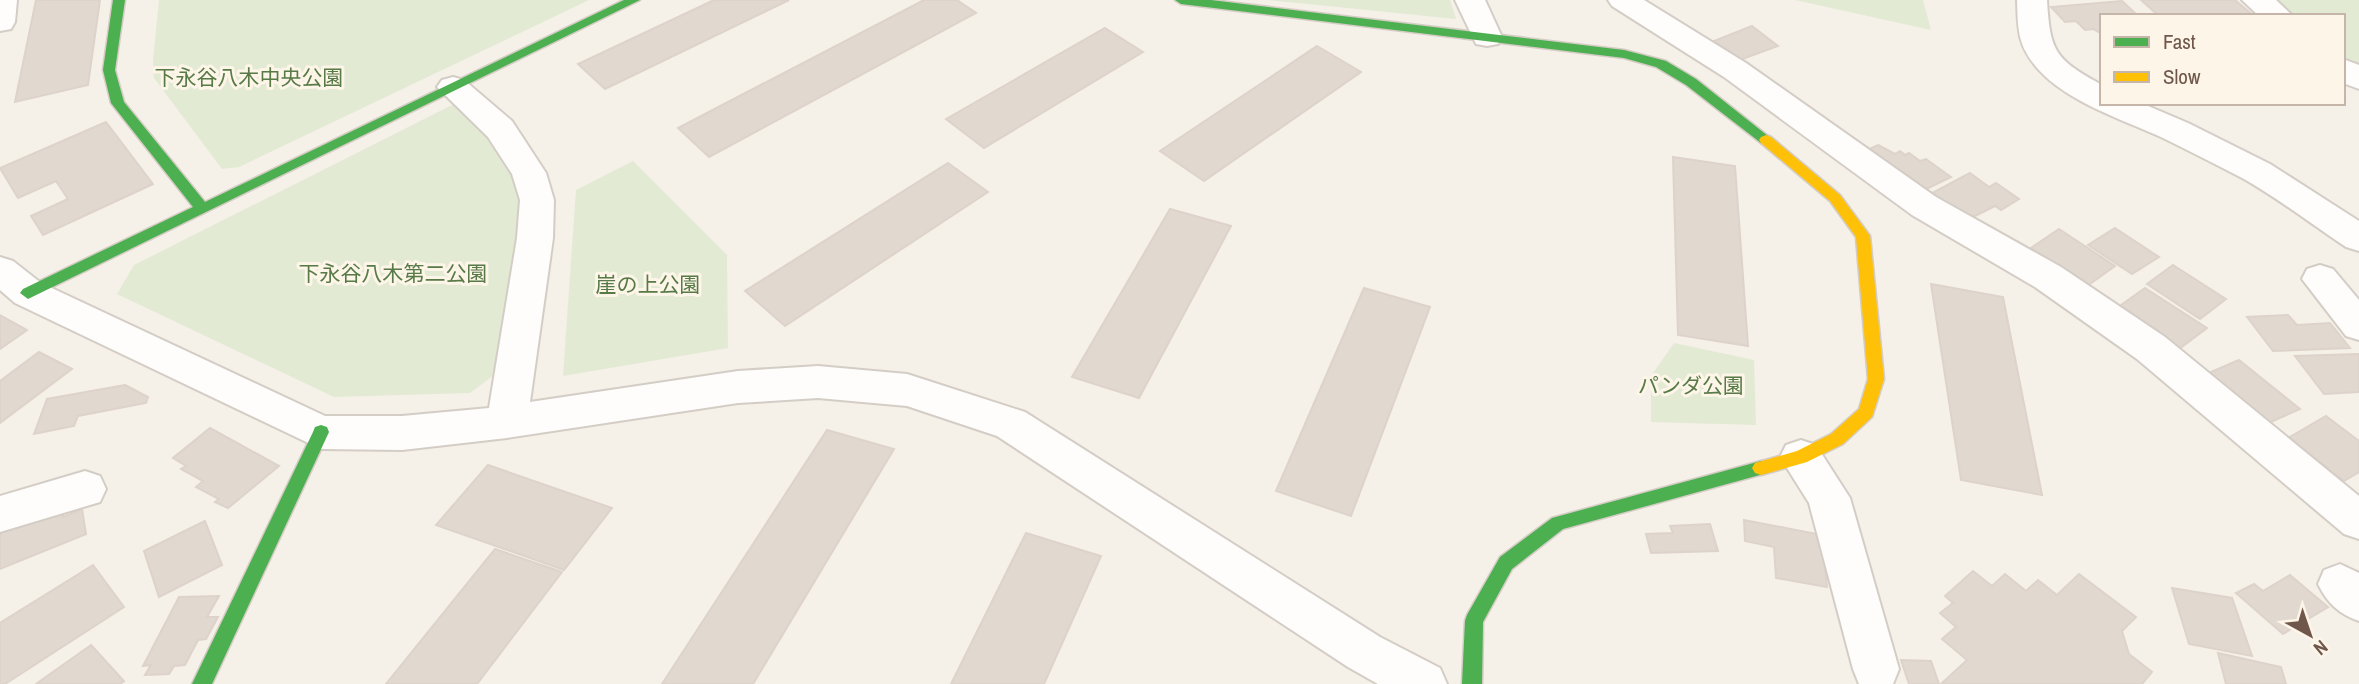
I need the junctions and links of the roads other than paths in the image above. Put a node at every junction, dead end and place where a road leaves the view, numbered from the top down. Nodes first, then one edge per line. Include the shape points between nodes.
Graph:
1 (2, 0) edge
2 (119, 0) edge
3 (634, 0) edge
4 (1181, 0) edge
5 (1470, 0) edge
6 (1622, 0) edge
7 (2032, 0) edge
8 (2258, 0) edge
9 (2276, 14) edge
10 (0, 22) edge
11 (1487, 37) junction
12 (453, 87) junction
13 (2100, 97) edge
14 (2116, 105) edge
15 (202, 208) junction
16 (2359, 238) edge
17 (2320, 279) dead end
18 (14, 282) edge
19 (2359, 326) edge
20 (507, 422) junction
21 (321, 432) junction
22 (1801, 457) junction
23 (85, 489) dead end
24 (0, 514) edge
25 (2359, 521) edge
26 (1876, 669) dead end
27 (202, 684) edge
28 (1423, 684) edge
29 (1472, 684) edge

1 - 10 street
2 - 15 street via 109,70 118,103
3 - 12 street
4 - 11 street
5 - 11 street
6 - 25 street via 1735,70 1924,206 2048,277 2151,348
7 - 13 street via 2032,29 2045,60 2073,84
8 - 9 street
11 - 22 street via 1624,54 1661,64 1691,82 1835,198 1863,236 1876,379 1866,412 1837,439
12 - 15 street
12 - 20 street via 500,129 529,173 537,200
14 - 16 street via 2258,172
15 - 18 street
17 - 19 street
18 - 21 street
20 - 21 street via 402,433
20 - 28 street via 738,387 818,382 907,390 1011,424 1364,652
21 - 27 street
22 - 26 street via 1829,498
22 - 29 street via 1558,523 1506,563 1474,621
23 - 24 street

